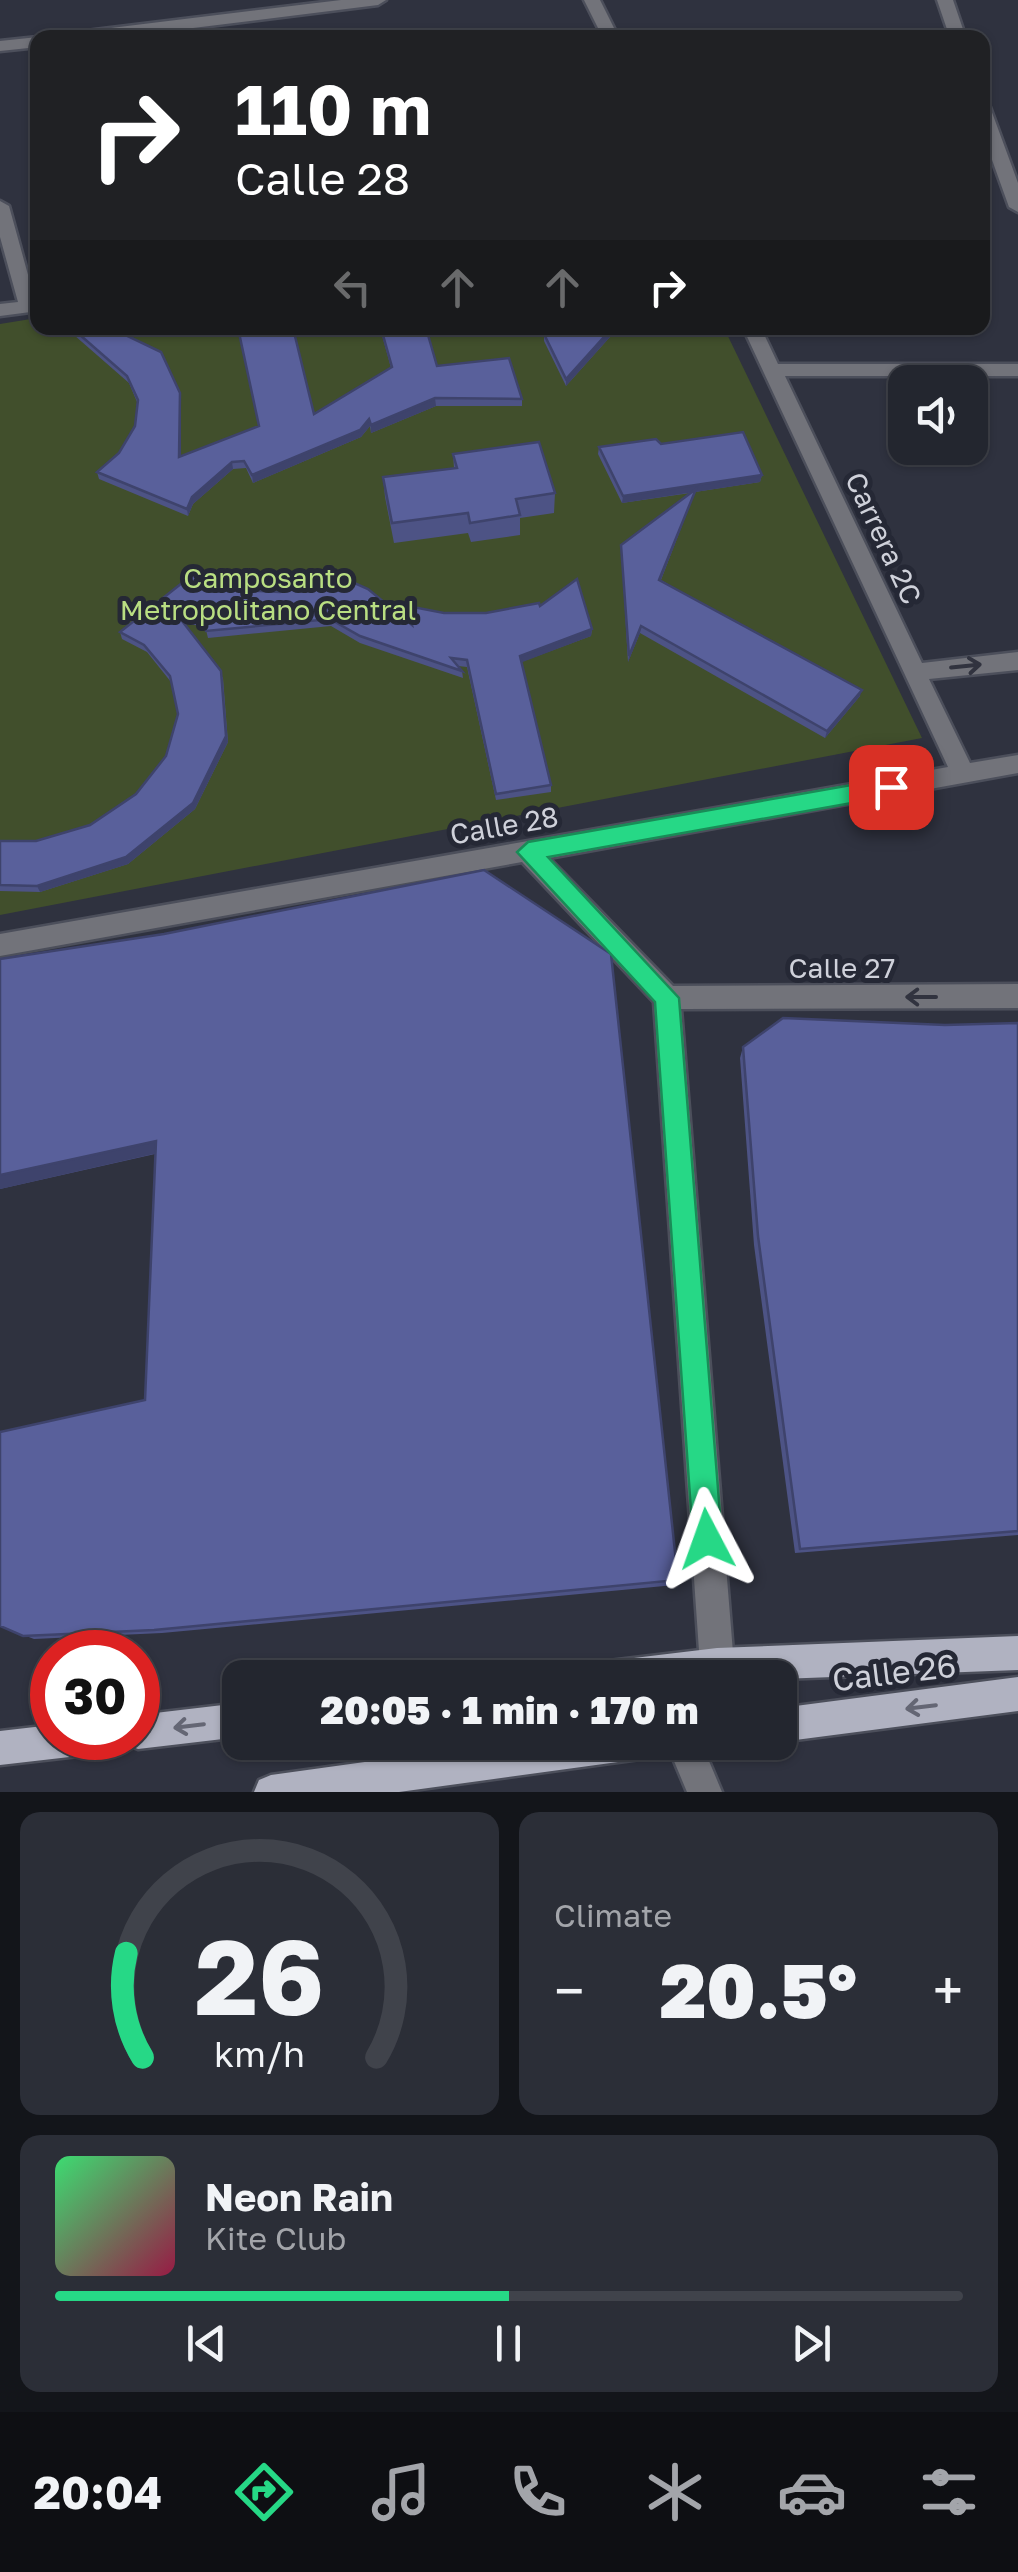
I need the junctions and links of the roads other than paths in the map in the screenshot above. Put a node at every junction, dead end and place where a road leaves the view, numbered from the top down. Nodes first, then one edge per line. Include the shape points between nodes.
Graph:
1 (378, 0) edge
2 (592, 0) edge
3 (945, 0) edge
4 (184, 24) edge
5 (135, 30) edge
6 (607, 30) edge
7 (955, 30) edge
8 (30, 43) edge
9 (0, 46) edge
10 (1018, 150) edge
11 (990, 151) edge
12 (0, 206) edge
13 (1018, 208) edge
14 (30, 296) edge
15 (30, 305) edge
16 (0, 310) edge
17 (755, 335) edge
18 (772, 370) junction
19 (1018, 370) edge
20 (1018, 661) edge
21 (914, 672) junction
22 (1018, 764) edge
23 (963, 774) junction
24 (528, 852) junction
25 (0, 945) edge
26 (1018, 996) edge
27 (667, 998) junction
28 (1018, 1654) edge
29 (717, 1660) edge
30 (797, 1662) edge
31 (1018, 1694) edge
32 (222, 1722) edge
33 (797, 1723) edge
34 (160, 1729) edge
35 (30, 1745) edge
36 (0, 1748) edge
37 (507, 1760) edge
38 (692, 1760) edge
39 (270, 1792) edge
40 (705, 1792) edge

1 - 4 street
2 - 6 street
3 - 7 street
4 - 5 street
8 - 9 street
10 - 11 street
11 - 13 street
12 - 14 street
15 - 16 street
17 - 18 street, Carrera 2C
18 - 19 street
18 - 21 street, Carrera 2C
21 -> 20 street
21 - 23 street, Carrera 2C
22 - 23 street, Calle 28
23 - 24 street, Calle 28
24 - 25 street, Calle 28
24 - 27 street
26 -> 27 street, Calle 27
27 - 29 street
28 - 30 main road
31 -> 33 main road, Calle 26
32 -> 34 main road
35 - 36 main road
37 - 39 main road
38 - 40 street

